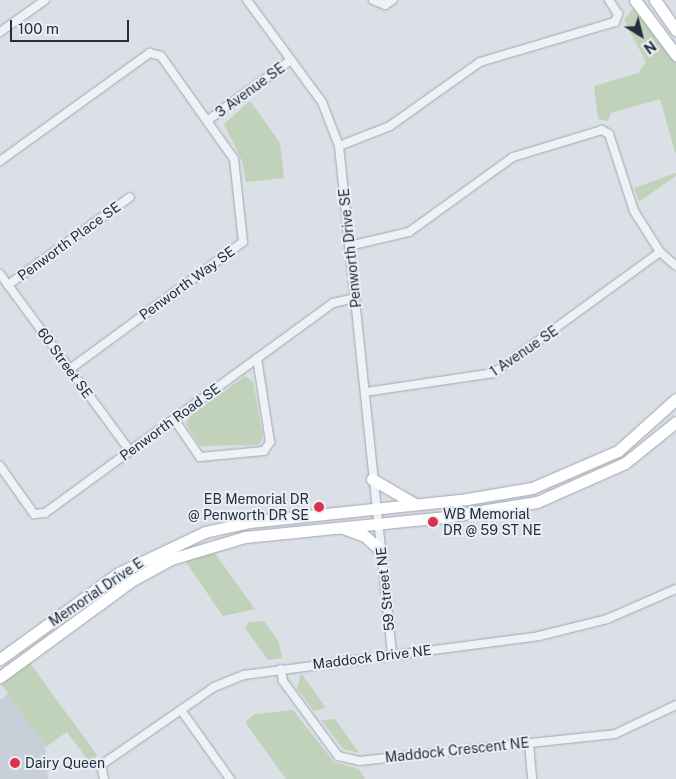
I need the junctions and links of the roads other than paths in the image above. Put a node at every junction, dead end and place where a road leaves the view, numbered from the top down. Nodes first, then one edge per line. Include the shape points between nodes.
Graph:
1 (44, 0) edge
2 (247, 0) edge
3 (373, 0) edge
4 (393, 0) edge
5 (609, 0) edge
6 (635, 0) edge
7 (655, 0) edge
8 (676, 30) edge
9 (0, 32) edge
10 (676, 55) edge
11 (291, 60) junction
12 (208, 120) junction
13 (339, 146) junction
14 (0, 161) edge
15 (130, 197) dead end
16 (349, 246) junction
17 (660, 252) junction
18 (676, 266) edge
19 (0, 274) edge
20 (8, 285) junction
21 (355, 298) junction
22 (257, 358) junction
23 (70, 370) junction
24 (365, 392) junction
25 (676, 399) edge
26 (174, 419) junction
27 (676, 422) edge
28 (130, 451) junction
29 (0, 466) edge
30 (372, 479) junction
31 (415, 504) junction
32 (375, 509) junction
33 (378, 523) junction
34 (339, 527) junction
35 (380, 550) junction
36 (676, 589) edge
37 (392, 654) junction
38 (0, 659) edge
39 (281, 669) junction
40 (0, 677) edge
41 (676, 705) edge
42 (181, 710) junction
43 (529, 743) junction
44 (104, 779) edge
45 (230, 779) edge
46 (532, 779) edge

1 - 9 street
2 - 11 street, Penworth Drive SE
3 - 4 street via 385,5
5 - 13 street via 618,14 615,22 480,62 390,126
6 - 10 main road
7 - 8 main road
11 - 12 street, 3 Avenue SE
11 - 13 street, Penworth Drive SE via 322,102
12 - 14 street, Penworth Way SE via 161,56 150,53
12 - 23 street, Penworth Way SE via 234,159 243,242
13 - 16 street, Penworth Drive SE
15 - 20 street, Penworth Place SE
16 - 17 street via 409,232 513,157 602,130 609,134 634,211
16 - 21 street, Penworth Drive SE
17 - 18 street
17 - 24 street, 1 Avenue SE via 494,373
19 - 20 street, 60 Street SE
20 - 23 street, 60 Street SE
21 - 22 street, Penworth Road SE via 333,303
21 - 24 street, Penworth Drive SE
22 - 26 street, Penworth Road SE
22 - 26 street via 270,442 264,451 200,457
23 - 28 street, 60 Street SE
24 - 30 street, Penworth Drive SE
25 - 31 main road, Memorial Drive E via 618,450 561,479 513,493
26 - 28 street, Penworth Road SE
27 - 33 main road, Memorial Drive E via 625,463 566,492 514,506
28 - 29 street, Penworth Road SE via 45,513 34,514
30 - 31 main road
30 - 32 street, Penworth Drive SE
31 - 32 main road, Memorial Drive E
32 - 33 street, Penworth Drive SE
32 - 38 main road, Memorial Drive E via 249,522 158,550 119,573
33 - 34 main road, Memorial Drive E
33 - 35 street, 59 Street NE
34 - 35 main road via 364,536
34 - 40 main road, Memorial Drive E via 245,537 171,559 131,581
35 - 37 street, 59 Street NE
36 - 37 street, Maddock Drive NE via 576,628
37 - 39 street, Maddock Drive NE
39 - 42 street, Maddock Drive NE via 244,675
39 - 43 street, Maddock Crescent NE via 283,681 338,756 352,760
41 - 43 street, Maddock Crescent NE via 614,734
42 - 44 street, Maddock Drive NE via 101,765
42 - 45 street
43 - 46 street

